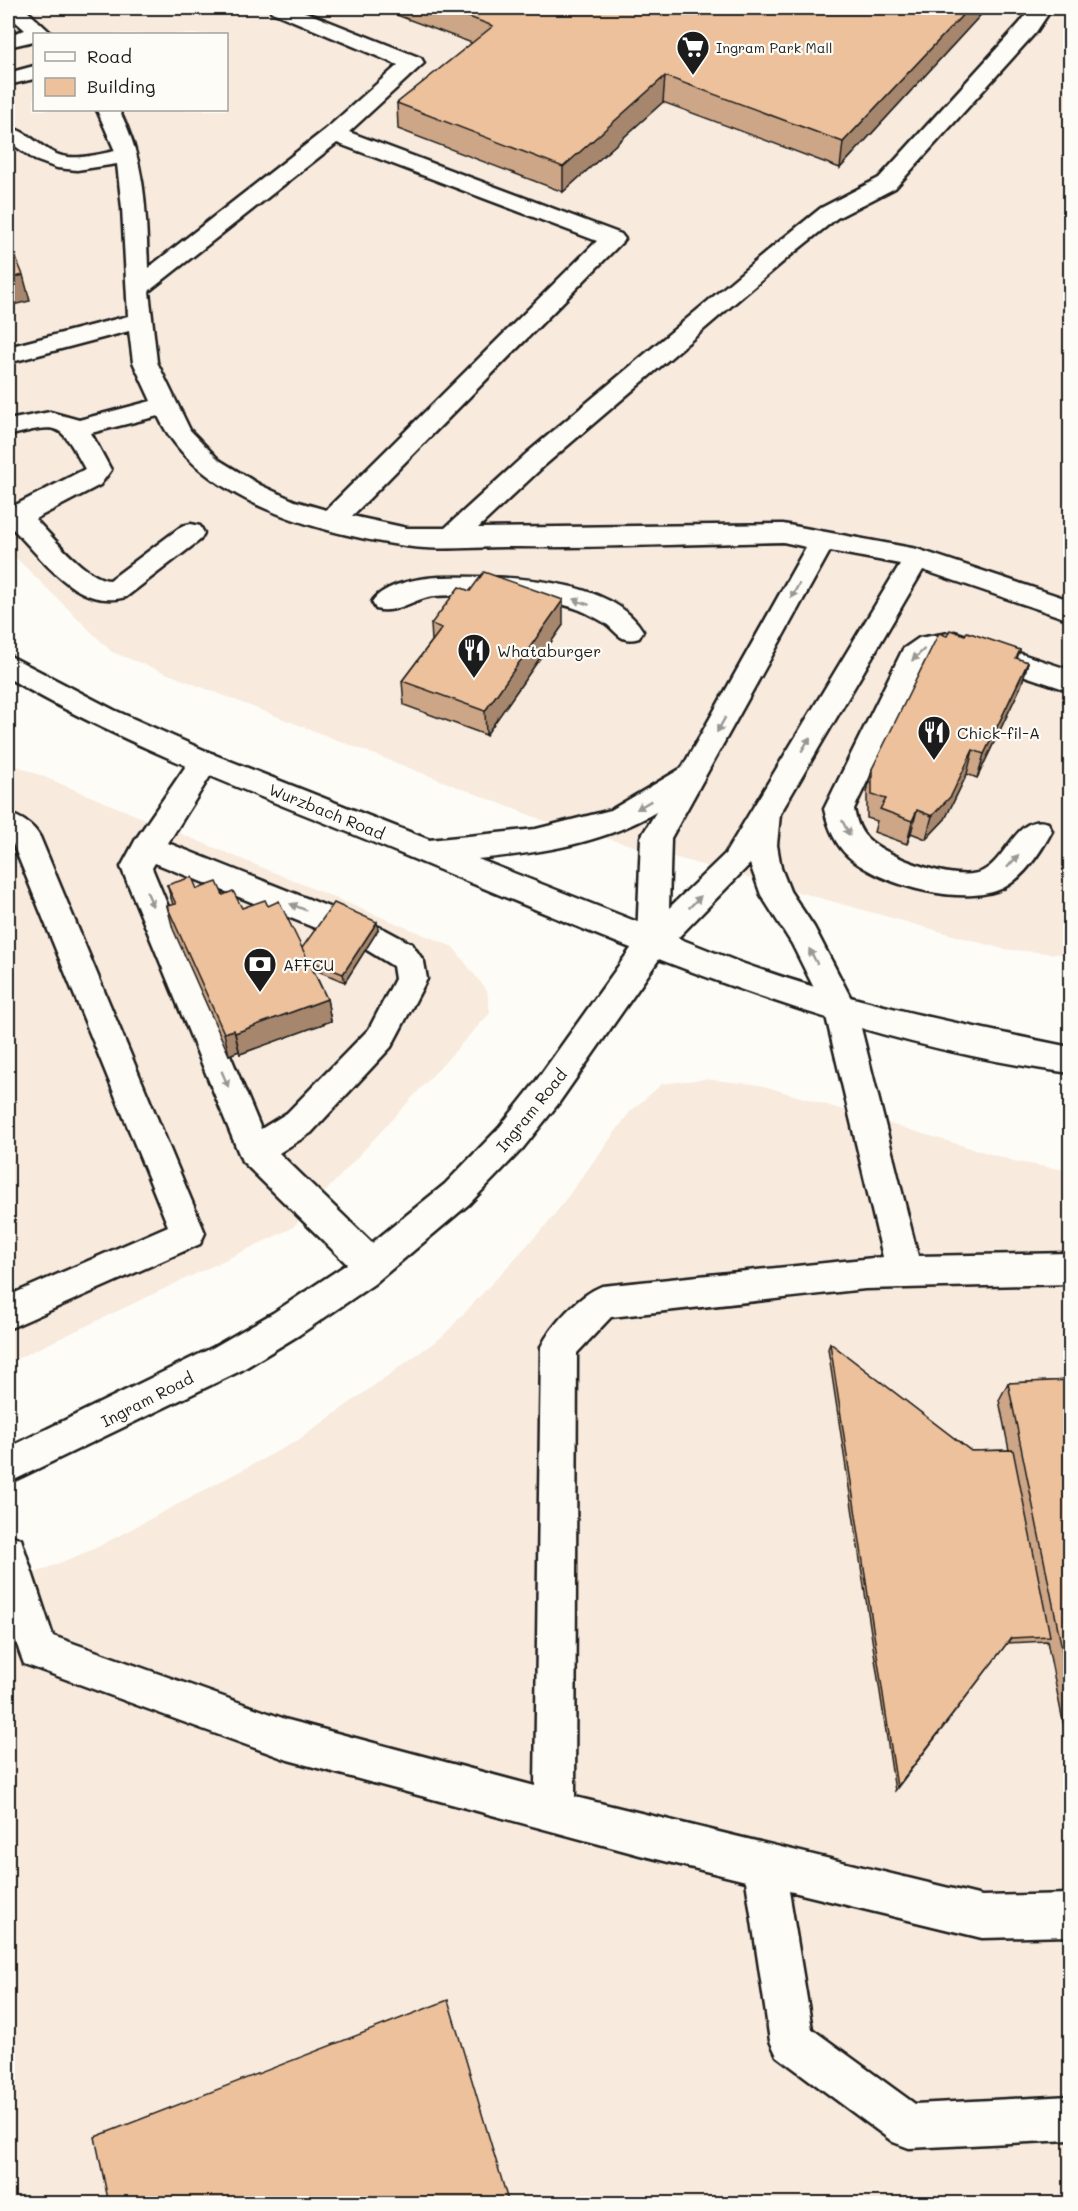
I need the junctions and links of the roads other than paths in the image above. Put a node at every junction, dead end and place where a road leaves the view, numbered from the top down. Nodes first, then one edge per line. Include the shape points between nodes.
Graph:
1 (12, 8) edge
2 (279, 8) edge
3 (1041, 8) edge
4 (39, 33) edge
5 (33, 36) edge
6 (8, 41) edge
7 (33, 73) edge
8 (8, 79) edge
9 (108, 111) edge
10 (8, 134) edge
11 (334, 134) junction
12 (127, 155) junction
13 (137, 289) junction
14 (140, 321) junction
15 (8, 355) edge
16 (164, 406) junction
17 (8, 429) edge
18 (76, 429) junction
19 (12, 519) edge
20 (331, 521) junction
21 (191, 533) dead end
22 (451, 538) junction
23 (823, 540) junction
24 (917, 558) junction
25 (386, 602) dead end
26 (1071, 610) edge
27 (629, 630) dead end
28 (8, 665) edge
29 (1071, 681) edge
30 (204, 762) junction
31 (694, 774) junction
32 (765, 814) junction
33 (8, 825) edge
34 (1037, 831) dead end
35 (147, 847) junction
36 (429, 852) junction
37 (653, 943) junction
38 (840, 1008) junction
39 (1071, 1060) edge
40 (254, 1151) junction
41 (371, 1265) junction
42 (1071, 1269) edge
43 (904, 1272) junction
44 (8, 1313) edge
45 (8, 1466) edge
46 (8, 1552) edge
47 (555, 1812) junction
48 (764, 1864) junction
49 (1071, 1915) edge
50 (1071, 2118) edge

1 - 4 main road
2 - 11 main road via 414,63
3 - 22 main road via 887,183 829,213 783,250 536,459
5 - 6 main road
7 - 8 main road
9 - 12 main road
10 - 12 main road via 48,159 72,164
11 - 13 main road
11 - 20 main road via 613,239
12 - 13 main road via 134,208
13 - 14 main road
14 - 15 main road
14 - 16 main road via 145,362
16 - 18 main road
16 - 20 main road via 179,434 210,466 286,507
17 - 18 main road via 49,419 62,420
18 - 19 main road via 98,470 91,479
19 - 21 main road via 79,579 98,590 116,590
20 - 22 main road via 407,537
22 - 23 main road via 783,533
23 - 24 main road
23 -> 31 main road
24 - 26 main road
32 -> 24 main road, Ingram Road
27 -> 25 main road via 610,612 530,588 432,586 408,591
28 - 30 main road, Wurzbach Road via 73,704
29 -> 34 main road via 955,642 929,645 913,656 839,809 843,828 861,851 896,868 960,887 993,880
30 - 35 main road
30 - 36 main road, Wurzbach Road
31 -> 36 main road via 620,819 536,841
31 - 37 main road via 656,837
37 -> 32 main road, Ingram Road via 736,862
38 -> 32 main road via 803,936 776,895 762,845
33 - 44 main road via 25,837 188,1233
35 -> 40 main road via 136,867
40 -> 35 main road via 299,1124 380,1038 411,980 408,962 401,953 373,938
36 - 37 main road, Wurzbach Road
37 - 38 main road via 773,988
37 - 41 main road, Ingram Road via 573,1058 511,1138 457,1194
38 - 39 main road via 893,1024
38 - 43 main road
40 - 41 main road
41 - 45 main road, Ingram Road via 296,1318 227,1359
42 - 43 main road
43 - 47 main road via 865,1272 602,1302 559,1347
46 - 47 main road via 38,1650 288,1740
47 - 48 main road
48 - 49 main road via 982,1917
48 - 50 main road via 792,2041 909,2126

